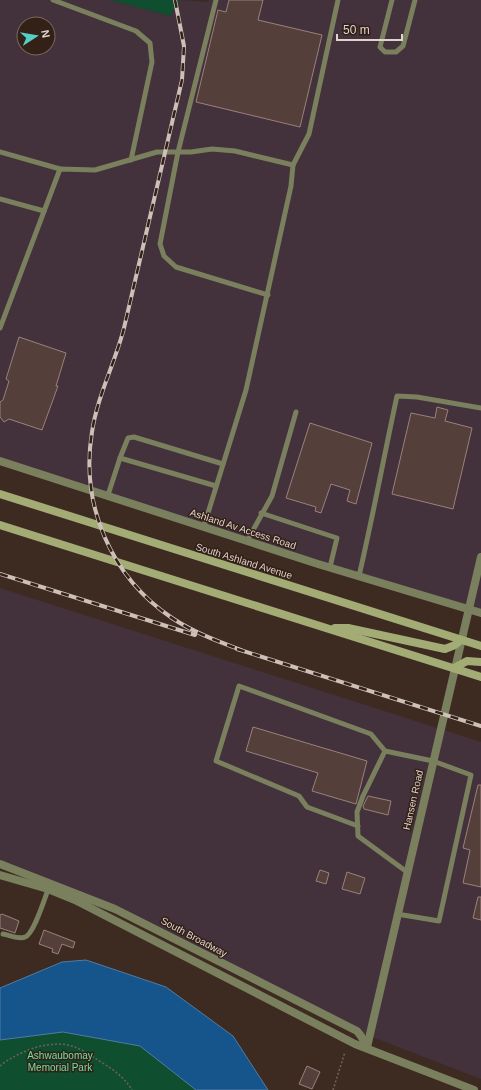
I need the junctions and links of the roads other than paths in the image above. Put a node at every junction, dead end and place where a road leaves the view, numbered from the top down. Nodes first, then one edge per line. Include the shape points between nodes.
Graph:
1 (53, 0) edge
2 (216, 0) edge
3 (338, 0) edge
4 (392, 0) edge
5 (415, 0) edge
6 (0, 152) edge
7 (178, 152) junction
8 (131, 160) junction
9 (293, 165) junction
10 (60, 169) junction
11 (0, 199) edge
12 (44, 211) junction
13 (268, 295) junction
14 (0, 328) edge
15 (481, 408) edge
16 (296, 412) dead end
17 (120, 458) junction
18 (0, 461) edge
19 (223, 464) junction
20 (216, 486) junction
21 (0, 494) edge
22 (108, 495) junction
23 (261, 513) junction
24 (0, 525) edge
25 (204, 526) junction
26 (247, 541) junction
27 (481, 557) edge
28 (330, 567) junction
29 (359, 576) junction
30 (469, 609) junction
31 (481, 613) edge
32 (326, 628) junction
33 (461, 640) junction
34 (481, 646) edge
35 (481, 662) edge
36 (454, 668) junction
37 (481, 676) edge
38 (385, 751) junction
39 (432, 761) junction
40 (358, 826) junction
41 (0, 864) edge
42 (407, 872) junction
43 (0, 875) edge
44 (49, 886) junction
45 (397, 914) junction
46 (3, 934) dead end
47 (367, 1047) junction
48 (474, 1090) edge

1 - 8 lane via 136,31 150,43 152,62
2 - 7 lane
3 - 9 lane via 309,134
4 - 5 lane via 380,47 385,52 396,52 403,46
6 - 10 lane
7 - 8 lane via 157,152
7 - 9 lane via 212,149 235,151
7 - 13 lane via 160,244 164,256 176,267
8 - 10 lane via 95,170
9 - 13 lane via 291,186
10 - 12 lane
11 - 12 lane
12 - 14 lane
13 - 19 lane via 246,390
15 - 29 lane via 397,396
16 - 23 lane via 272,496
17 - 19 lane via 125,440 134,437
17 - 20 lane
17 - 22 lane
18 - 22 street, Ashland Av Access Road
19 - 20 lane
20 - 25 lane
21 - 33 main road, South Ashland Avenue
22 - 25 street, Ashland Av Access Road
23 - 26 lane
23 - 28 lane via 337,538
24 - 32 main road
25 - 26 street, Ashland Av Access Road
26 - 28 street, Ashland Av Access Road
27 - 30 street, Hansen Road
28 - 29 street, Ashland Av Access Road
29 - 30 street, Ashland Av Access Road
30 - 31 street, Ashland Av Access Road
30 - 33 street, Hansen Road
32 - 33 main road via 348,628 445,649
32 - 36 main road
33 - 34 main road, South Ashland Avenue
33 - 36 street, Hansen Road
35 - 36 main road via 467,662
36 - 37 main road
36 - 39 street, Hansen Road
38 - 39 lane
38 - 40 lane via 357,812
38 - 40 lane via 371,734 239,686 216,761 299,796 307,807
39 - 42 street, Hansen Road
39 - 45 lane via 471,775 439,921
40 - 42 lane via 358,836
41 - 44 street, South Broadway
42 - 45 street, Hansen Road
43 - 44 street, South Broadway
44 - 46 lane via 27,937
44 - 47 street, South Broadway via 100,902 147,924 357,1031
45 - 47 street, Hansen Road
47 - 48 street

